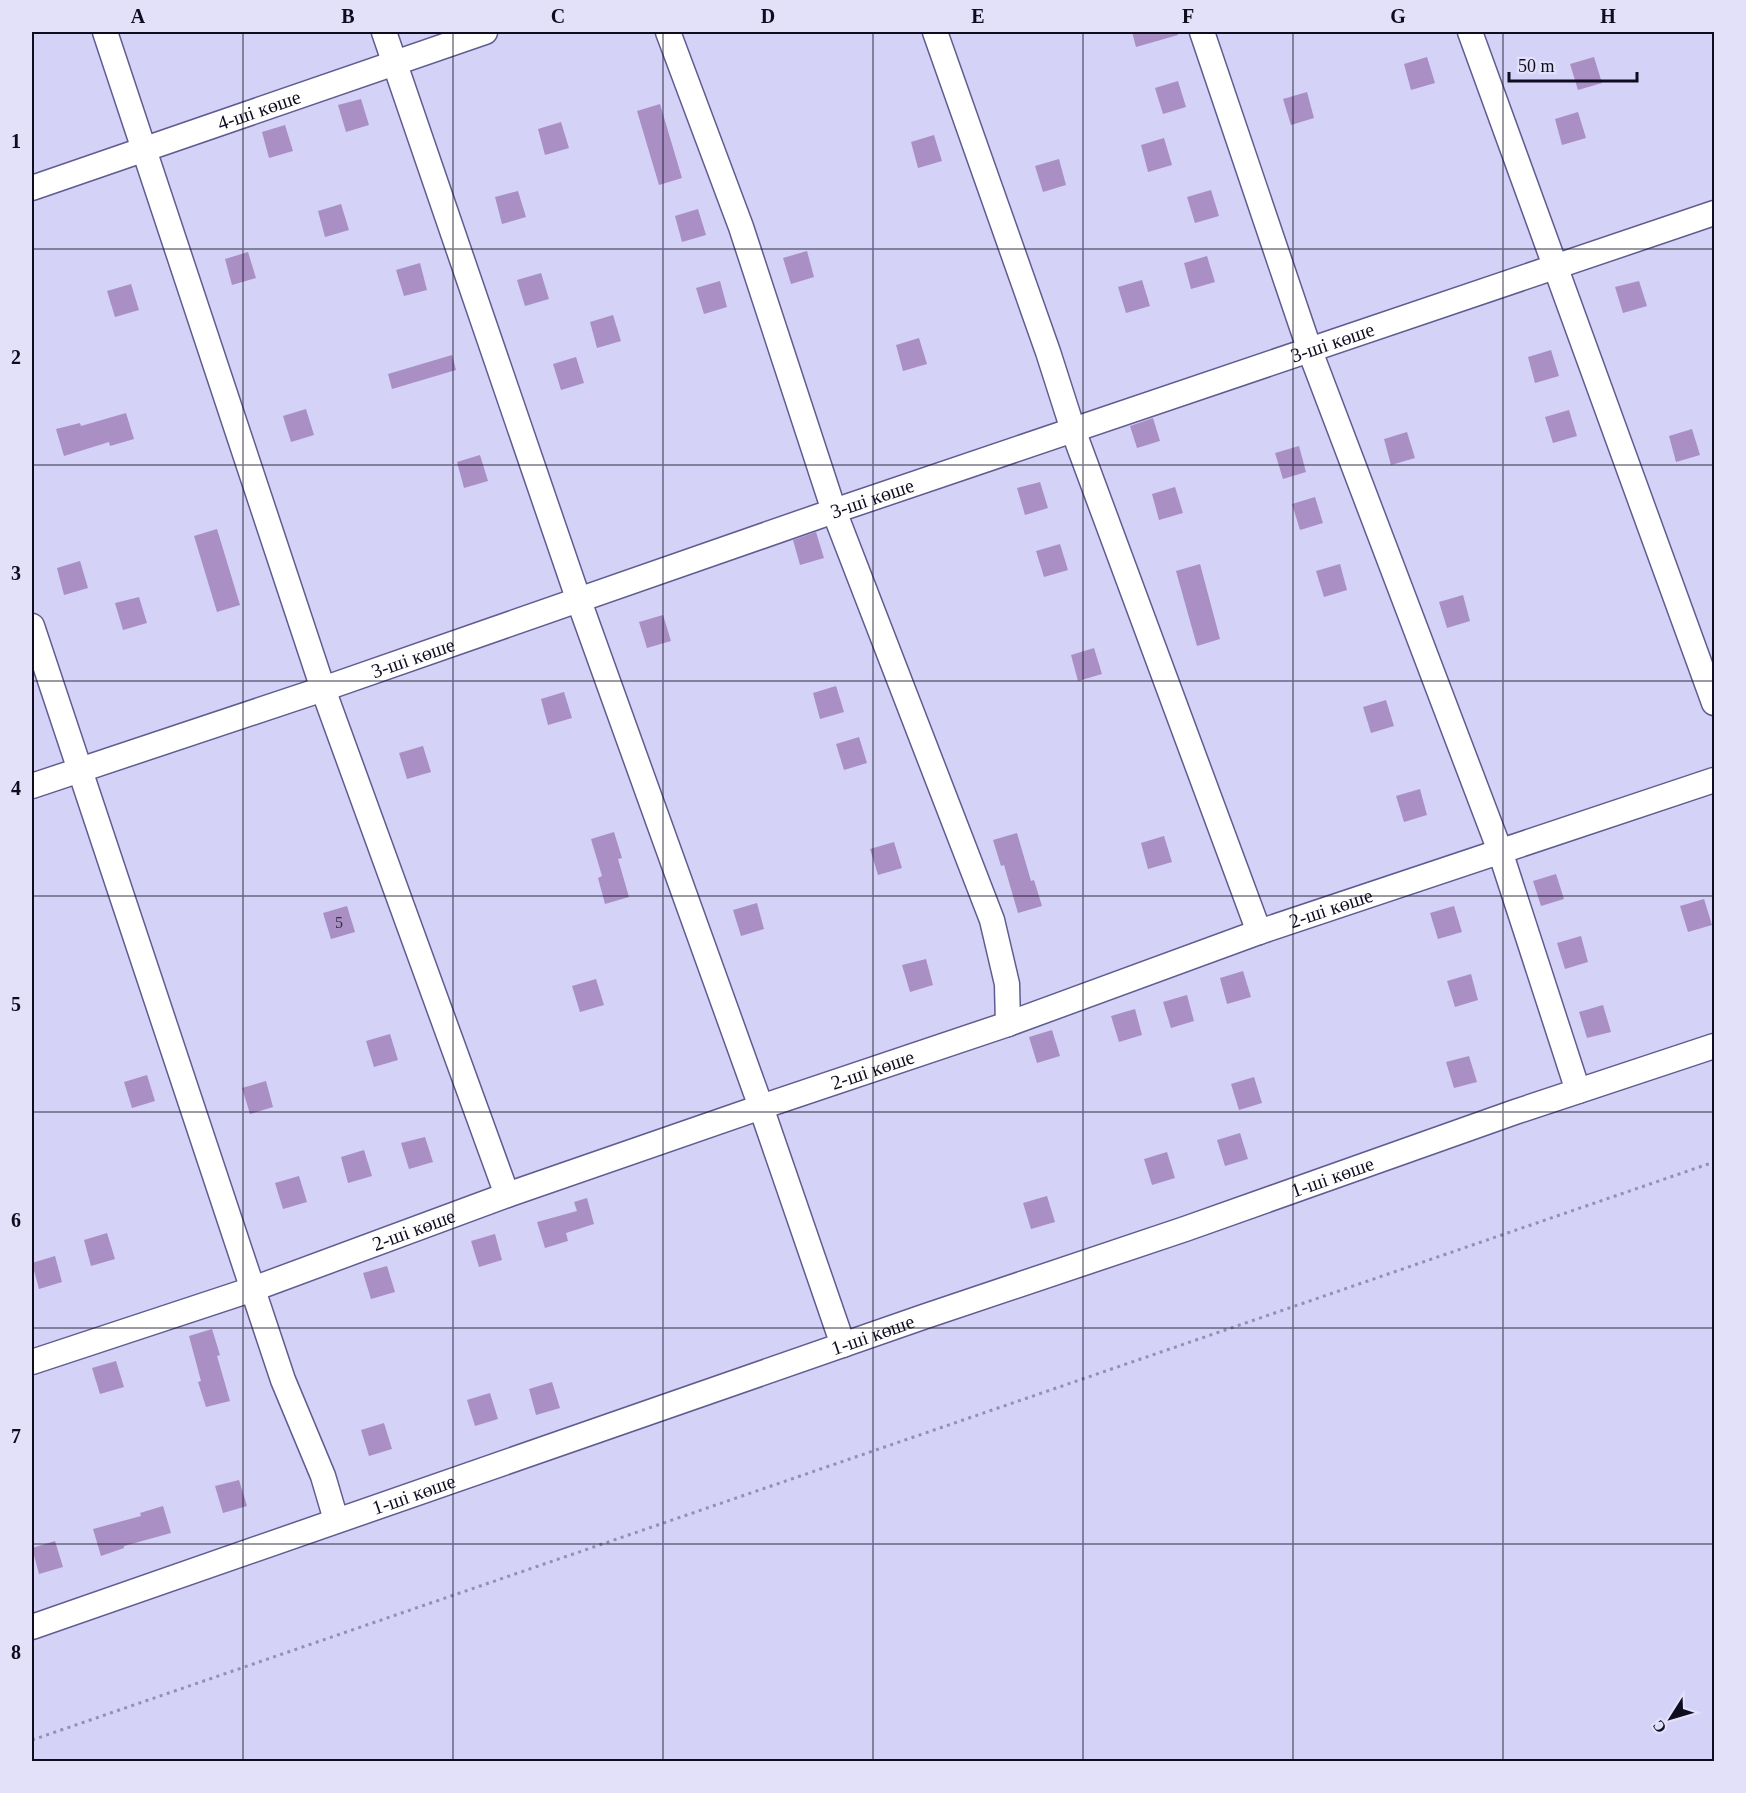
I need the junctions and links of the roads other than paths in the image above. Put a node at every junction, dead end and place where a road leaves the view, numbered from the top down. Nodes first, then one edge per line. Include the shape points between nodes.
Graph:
1 (105, 32) edge
2 (384, 32) edge
3 (485, 32) edge
4 (668, 32) edge
5 (935, 32) edge
6 (1202, 32) edge
7 (1470, 32) edge
8 (395, 63) junction
9 (143, 150) junction
10 (32, 188) edge
11 (1714, 213) edge
12 (1556, 266) junction
13 (1310, 351) junction
14 (1073, 430) junction
15 (834, 511) junction
16 (579, 601) junction
17 (32, 626) edge
18 (323, 689) junction
19 (1714, 703) edge
20 (80, 770) junction
21 (1714, 780) edge
22 (32, 786) edge
23 (1500, 851) junction
24 (1259, 932) junction
25 (1008, 1023) junction
26 (1714, 1046) edge
27 (1578, 1091) junction
28 (760, 1107) junction
29 (507, 1195) junction
30 (253, 1289) junction
31 (843, 1345) junction
32 (32, 1362) edge
33 (336, 1520) junction
34 (32, 1627) edge

1 - 9 lane
2 - 8 lane
3 - 8 lane, 4-ші көше
4 - 15 lane via 741,227
5 - 14 lane
6 - 13 lane
7 - 12 lane
8 - 9 lane, 4-ші көше
8 - 16 lane
9 - 10 lane, 4-ші көше
9 - 18 lane
11 - 12 lane, 3-ші көше
12 - 13 lane, 3-ші көше
12 - 19 lane
13 - 14 lane, 3-ші көше
13 - 23 lane
14 - 15 lane, 3-ші көше
14 - 24 lane
15 - 16 lane, 3-ші көше
15 - 25 lane via 992,920 1007,984
16 - 18 lane, 3-ші көше
16 - 28 lane
17 - 20 lane
18 - 20 lane, 3-ші көше
18 - 29 lane
20 - 22 lane, 3-ші көше
20 - 30 lane
21 - 23 lane, 2-ші көше
23 - 24 lane, 2-ші көше
23 - 27 lane
24 - 25 lane, 2-ші көше
25 - 28 lane, 2-ші көше
26 - 27 lane, 1-ші көше
27 - 31 lane, 1-ші көше
28 - 29 lane, 2-ші көше
28 - 31 lane
29 - 30 lane, 2-ші көше
30 - 32 lane, 2-ші көше
30 - 33 lane
31 - 33 lane, 1-ші көше
33 - 34 lane, 1-ші көше

